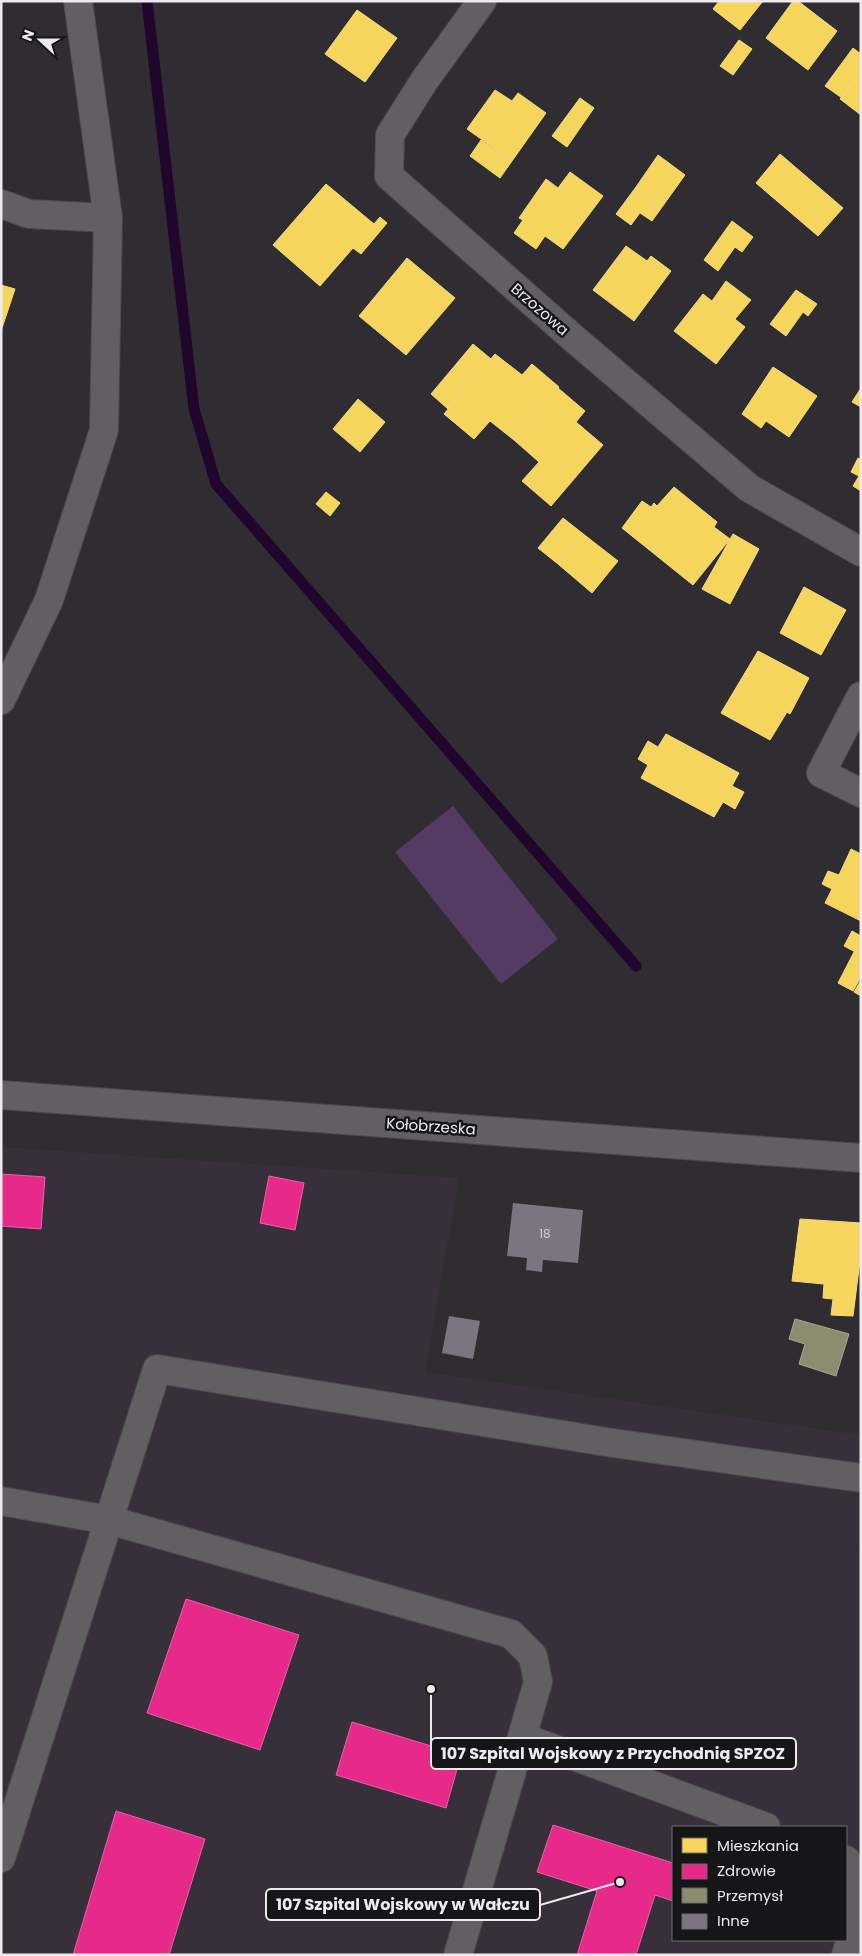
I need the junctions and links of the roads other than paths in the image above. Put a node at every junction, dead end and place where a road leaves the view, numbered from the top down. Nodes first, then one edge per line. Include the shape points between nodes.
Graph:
1 (78, 1) edge
2 (482, 1) edge
3 (1, 204) edge
4 (108, 218) junction
5 (861, 552) edge
6 (861, 696) edge
7 (1, 700) edge
8 (861, 793) edge
9 (1, 1095) edge
10 (861, 1158) edge
11 (861, 1478) edge
12 (1, 1501) edge
13 (109, 1520) junction
14 (522, 1737) junction
15 (763, 1826) edge
16 (1, 1858) edge
17 (847, 1861) edge
18 (458, 1955) edge
19 (846, 1955) edge

1 - 4 street
2 - 5 street, Brzozowa via 424,81 390,135 389,176 749,488
3 - 4 street via 29,214
4 - 7 street via 104,430 49,600
6 - 8 street via 821,773
9 - 10 street, Kołobrzeska
11 - 13 street via 613,1443 157,1369
12 - 13 street
13 - 14 street via 512,1634 533,1656 538,1682
13 - 16 street
14 - 15 street
14 - 18 street
17 - 19 street via 858,1882 860,1908

